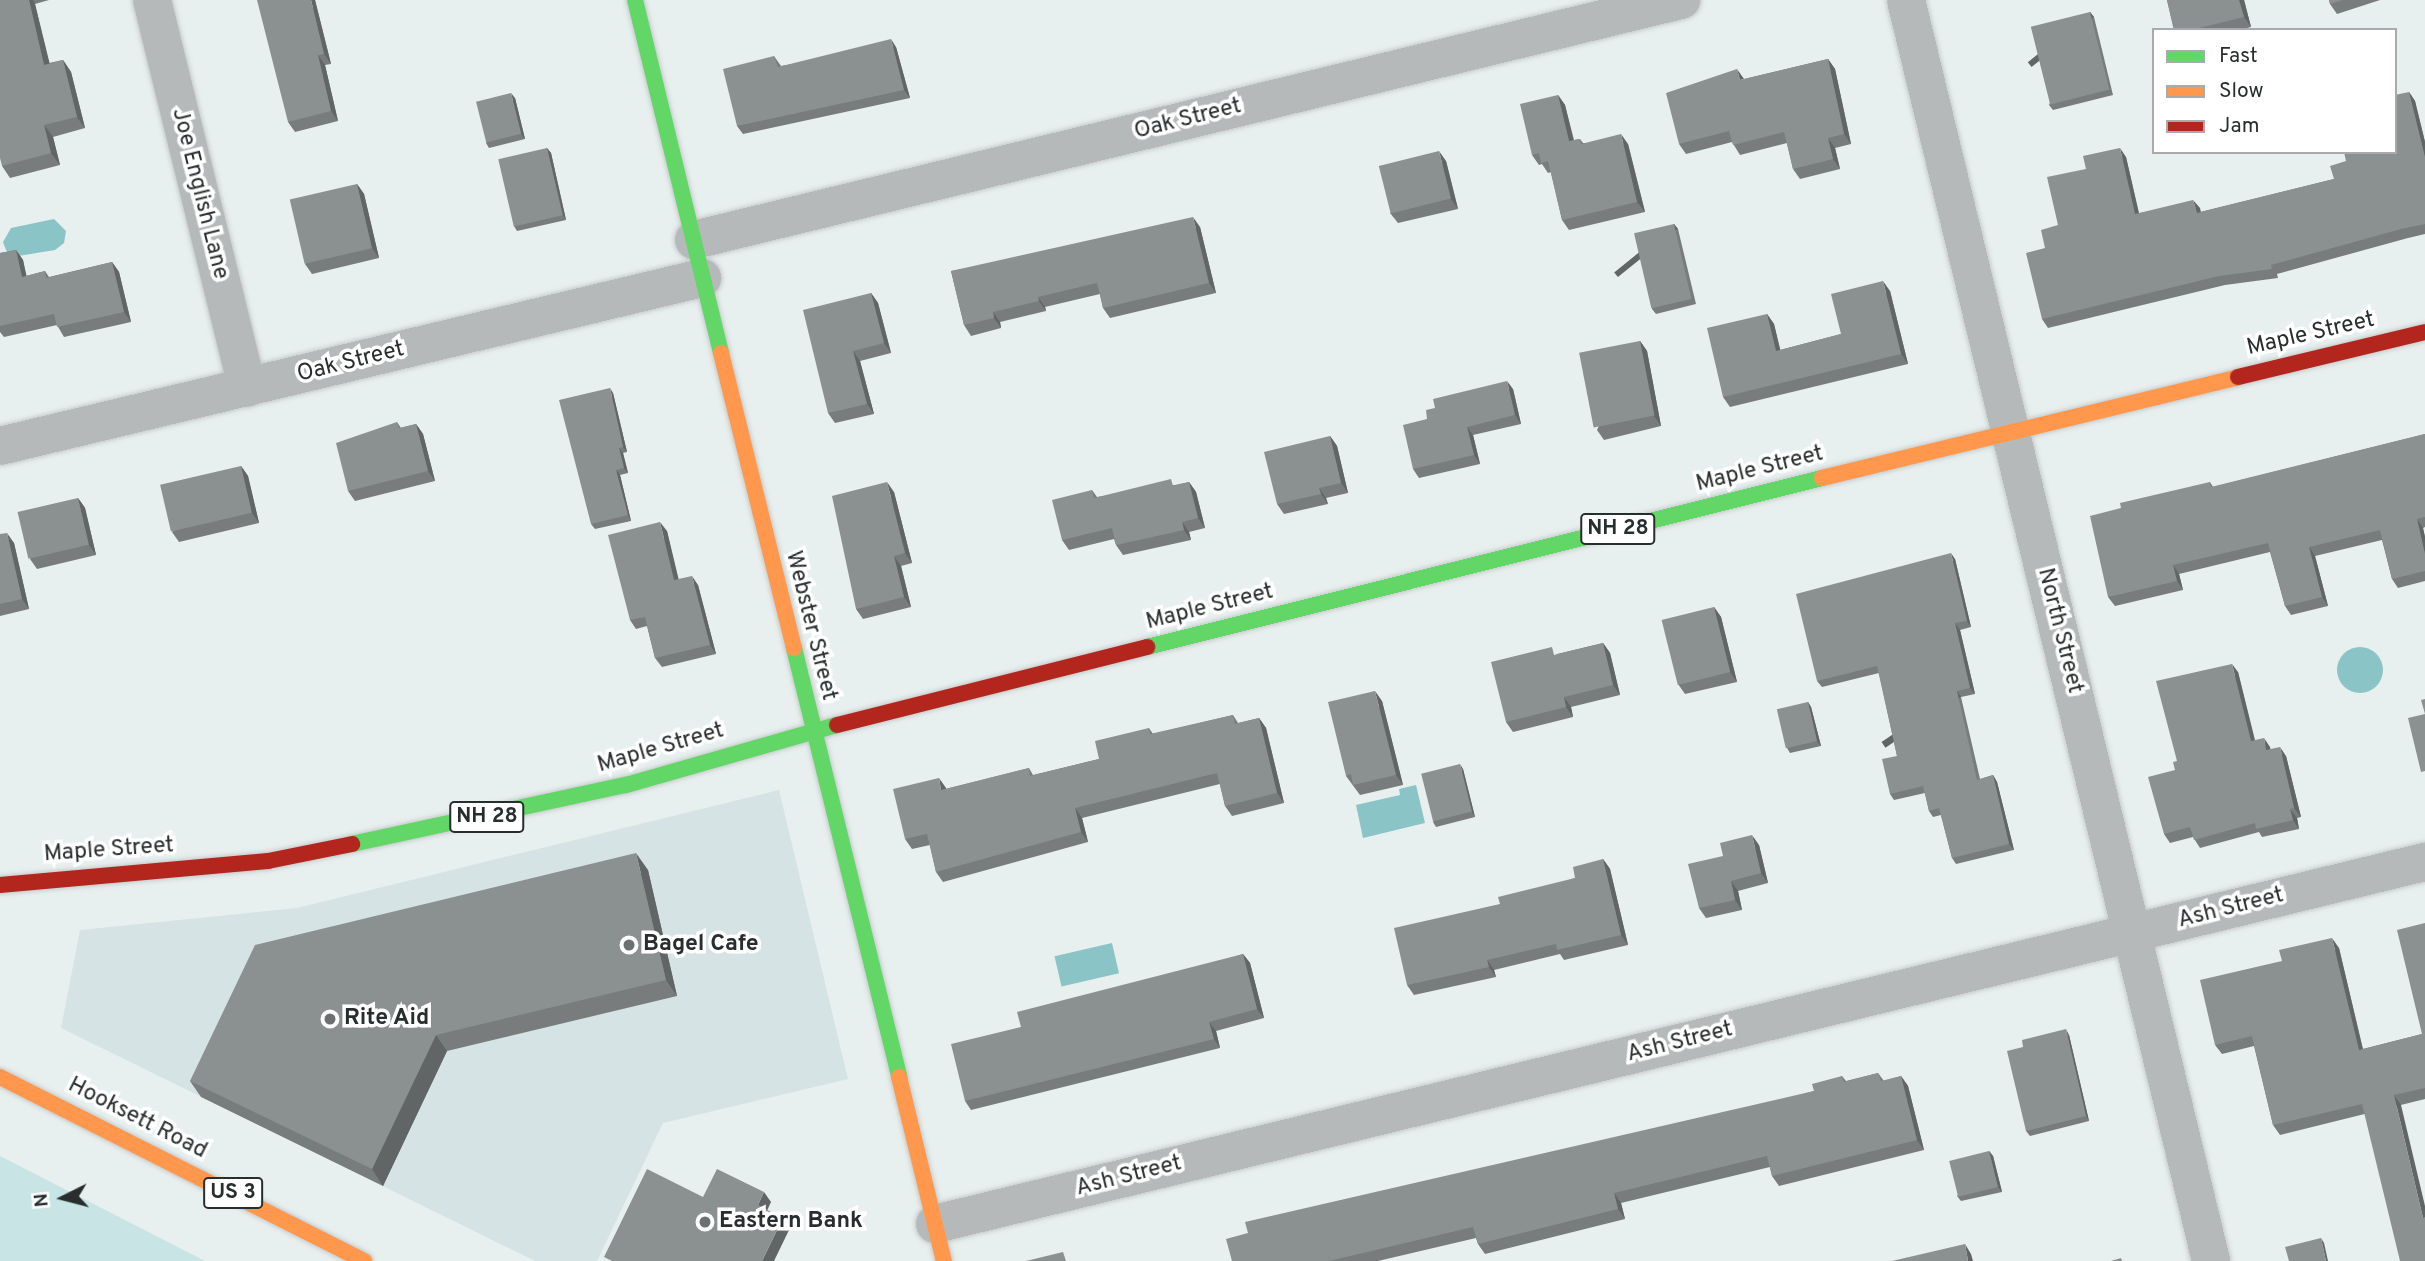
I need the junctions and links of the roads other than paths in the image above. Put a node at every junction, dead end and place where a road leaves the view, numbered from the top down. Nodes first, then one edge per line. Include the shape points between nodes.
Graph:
1 (152, 0) edge
2 (635, 0) edge
3 (1681, 0) edge
4 (1906, 0) edge
5 (694, 240) junction
6 (702, 278) junction
7 (2425, 332) edge
8 (247, 388) junction
9 (2010, 431) junction
10 (0, 446) edge
11 (812, 731) junction
12 (2425, 862) edge
13 (0, 885) edge
14 (2129, 934) junction
15 (0, 1077) edge
16 (936, 1224) junction
17 (364, 1261) edge
18 (944, 1261) edge
19 (2211, 1261) edge

1 - 8 street, Joe English Lane
2 - 5 main road, Webster Street
3 - 5 street, Oak Street
4 - 9 street, North Street
5 - 6 main road, Webster Street
6 - 8 street, Oak Street
6 - 11 main road, Webster Street
7 - 9 main road, Maple Street / NH 28
8 - 10 street, Oak Street
9 - 11 main road, Maple Street / NH 28
9 - 14 street, North Street
11 - 13 main road, Maple Street / NH 28 via 625,785 352,848 268,861
11 - 16 main road, Webster Street
12 - 14 street, Ash Street
14 - 16 street, Ash Street
14 - 19 street, North Street
15 - 17 main road, Hooksett Road / US 3
16 - 18 main road, Webster Street

